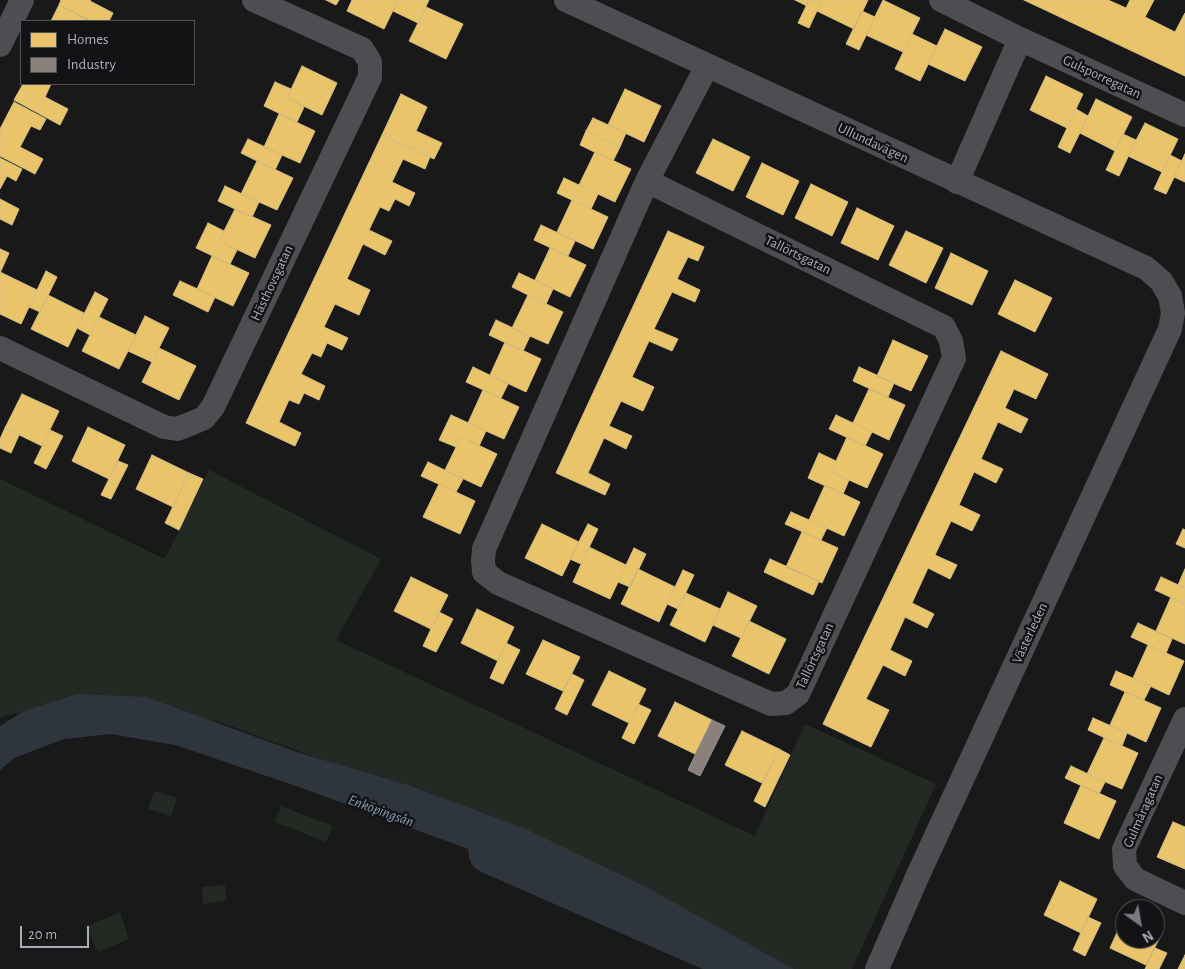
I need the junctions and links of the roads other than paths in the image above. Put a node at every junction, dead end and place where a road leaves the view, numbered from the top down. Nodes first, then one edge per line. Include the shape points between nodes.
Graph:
1 (22, 0) edge
2 (254, 0) edge
3 (566, 0) edge
4 (941, 0) edge
5 (1020, 39) junction
6 (0, 45) edge
7 (707, 66) junction
8 (1185, 115) edge
9 (647, 181) junction
10 (957, 182) junction
11 (1177, 299) edge
12 (0, 348) edge
13 (1185, 719) edge
14 (1185, 902) edge
15 (877, 969) edge

1 - 6 street
2 - 12 street, Hästhovsgatan via 362,49 370,62 370,78 213,407 204,418 190,424 164,427
3 - 7 street, Ullundavägen
4 - 5 street, Gulsporregatan
5 - 8 street, Gulsporregatan
5 - 10 street
7 - 9 street, Tallörtsgatan
7 - 10 street, Ullundavägen
9 - 9 street, Tallörtsgatan via 484,549 484,572 498,582 771,704 786,703 798,694 954,358 951,341 944,327
10 - 11 street, Ullundavägen via 1146,268
11 - 15 street, Västerleden via 1170,329
13 - 14 street, Gulmåragatan via 1124,849 1125,866 1135,879

